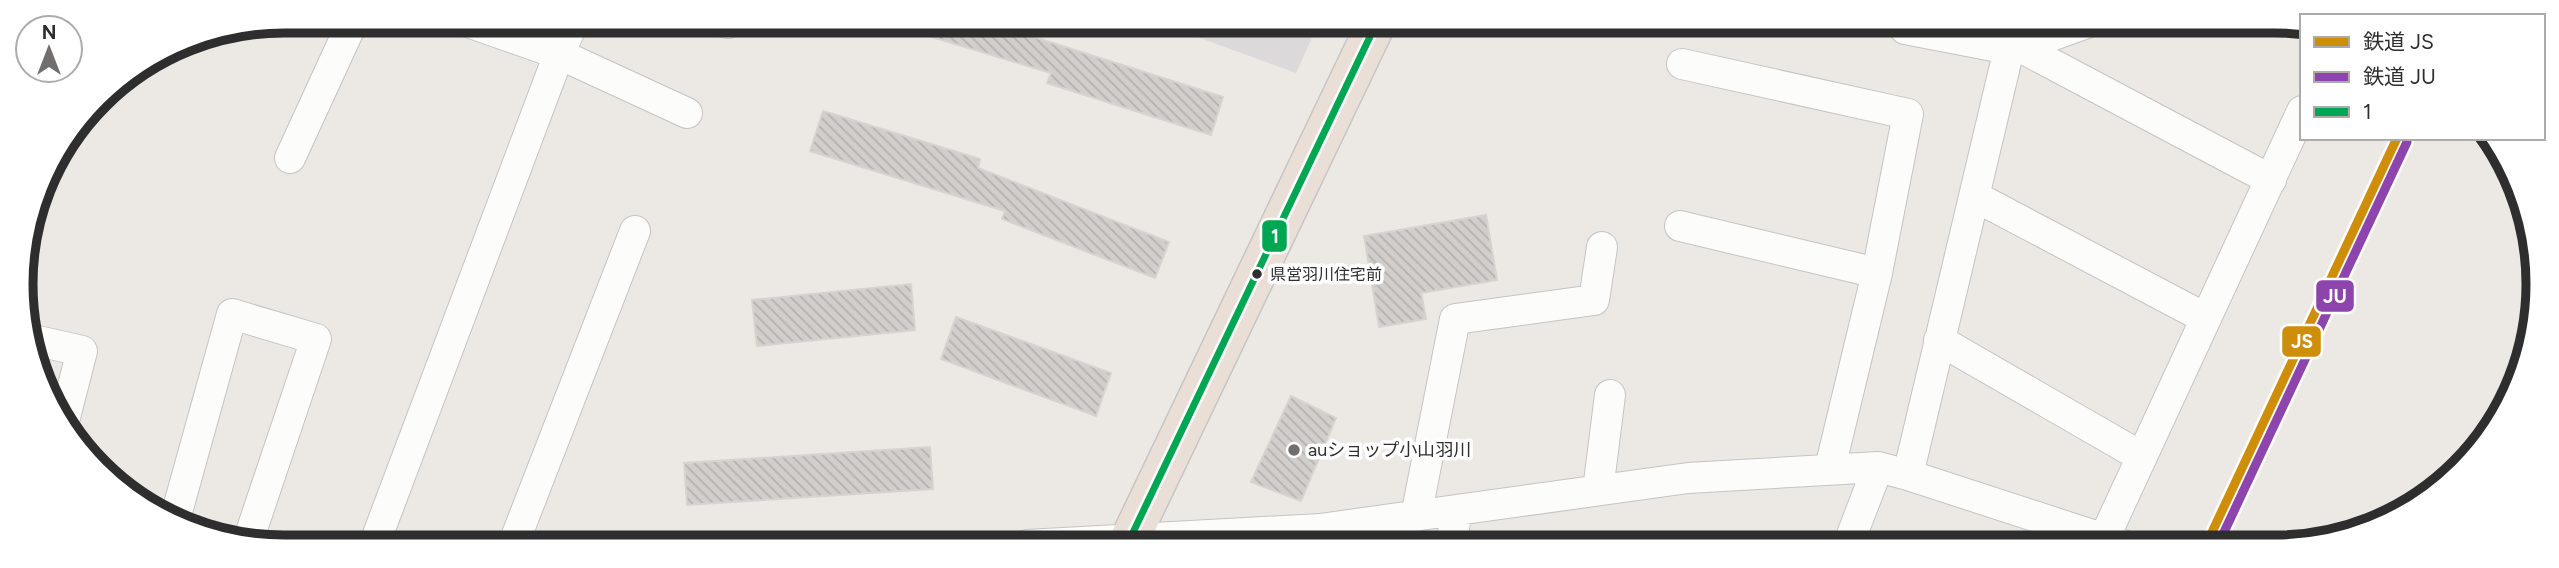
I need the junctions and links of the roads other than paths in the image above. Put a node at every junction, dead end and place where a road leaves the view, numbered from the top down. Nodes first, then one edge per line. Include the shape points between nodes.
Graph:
1 (347, 33) edge
2 (499, 33) edge
3 (569, 33) edge
4 (1372, 33) edge
5 (1928, 33) edge
6 (2058, 33) edge
7 (2015, 48) junction
8 (559, 54) junction
9 (1682, 64) dead end
10 (687, 113) dead end
11 (2300, 115) edge
12 (290, 158) dead end
13 (2271, 180) junction
14 (1974, 196) junction
15 (1680, 226) dead end
16 (635, 231) dead end
17 (1602, 247) dead end
18 (1877, 273) junction
19 (2205, 318) junction
20 (1939, 340) junction
21 (40, 342) edge
22 (1610, 395) dead end
23 (67, 409) edge
24 (2142, 457) junction
25 (1878, 467) junction
26 (1830, 468) junction
27 (1908, 475) junction
28 (1598, 491) junction
29 (1457, 510) junction
30 (176, 511) edge
31 (1416, 516) junction
32 (251, 533) edge
33 (378, 535) edge
34 (517, 535) edge
35 (1132, 535) edge
36 (1224, 535) edge
37 (1453, 535) edge
38 (1852, 535) edge
39 (2085, 535) edge
40 (2112, 535) edge

1 - 12 street
2 - 8 street
3 - 8 street
4 - 35 highway
5 - 7 street
6 - 7 street
7 - 13 street
7 - 14 street
8 - 10 street
8 - 33 street
9 - 18 street via 1908,114
11 - 13 street
13 - 19 street
14 - 19 street
14 - 20 street
15 - 18 street
16 - 34 street
17 - 31 street via 1594,300 1455,319
18 - 26 street
19 - 24 street
20 - 24 street
20 - 27 street
21 - 23 street via 82,352
22 - 28 street
24 - 40 street
25 - 26 street
25 - 27 street
25 - 38 street
26 - 28 street via 1688,478
27 - 39 street
28 - 29 street
29 - 31 street
29 - 37 street
30 - 32 street via 232,314 316,339
31 - 36 street

